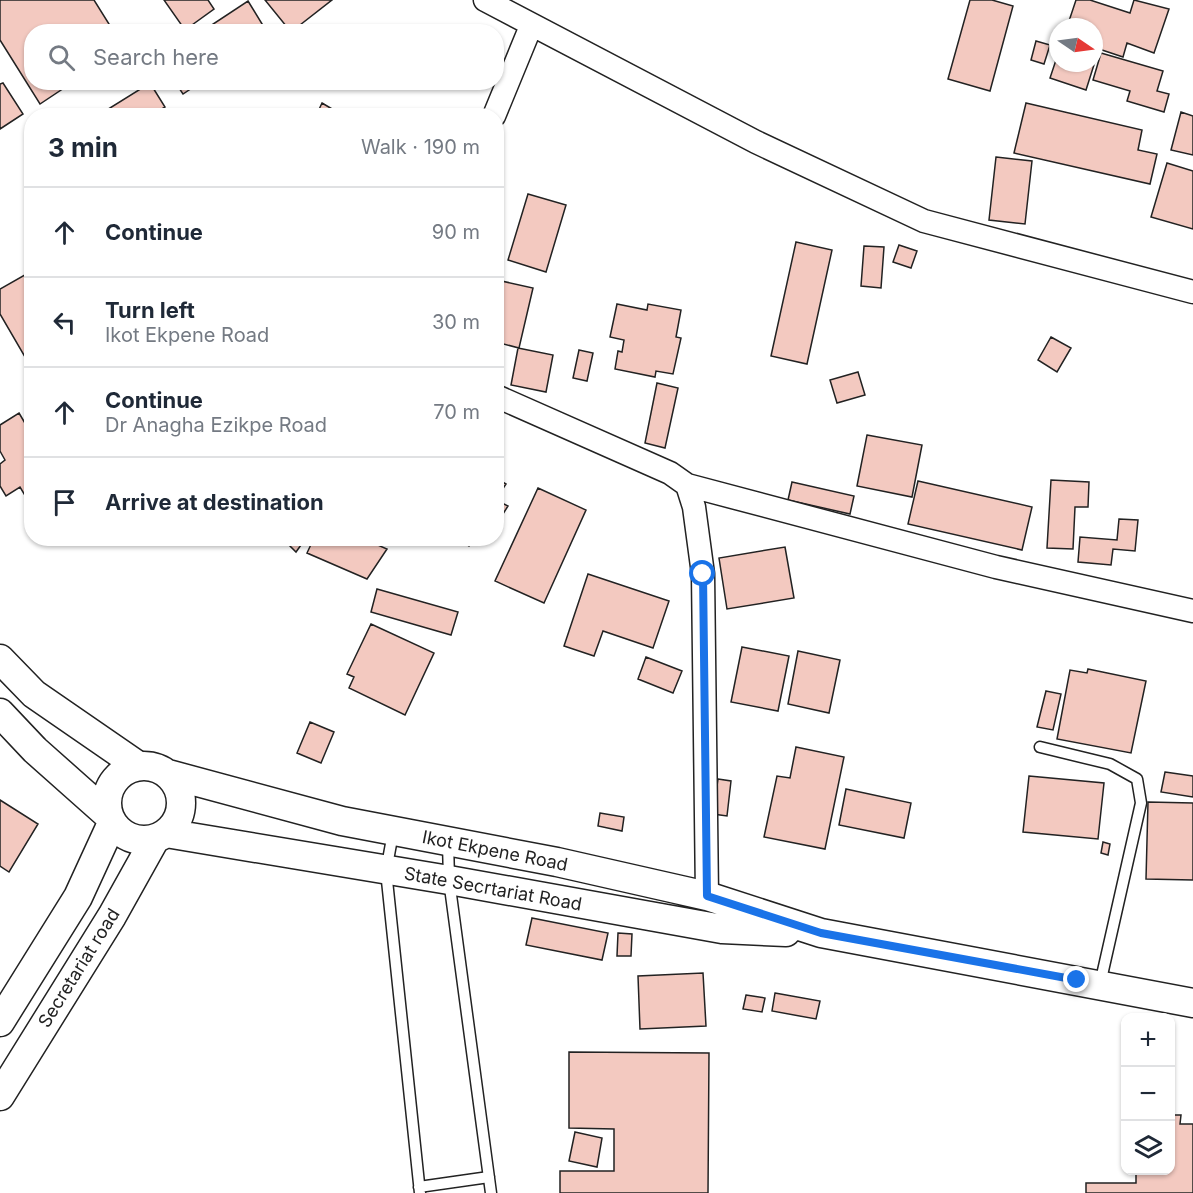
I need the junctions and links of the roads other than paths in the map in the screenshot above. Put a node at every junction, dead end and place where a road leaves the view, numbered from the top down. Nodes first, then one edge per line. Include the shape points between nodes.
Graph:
1 (485, 0) edge
2 (531, 26) junction
3 (497, 108) edge
4 (1193, 292) edge
5 (504, 400) edge
6 (687, 485) junction
7 (1193, 611) edge
8 (0, 659) edge
9 (0, 713) edge
10 (1040, 747) dead end
11 (137, 765) junction
12 (168, 774) junction
13 (110, 819) junction
14 (393, 831) junction
15 (161, 836) junction
16 (448, 842) junction
17 (386, 871) junction
18 (449, 880) junction
19 (707, 896) junction
20 (821, 933) junction
21 (1100, 984) junction
22 (1193, 1003) edge
23 (0, 1022) edge
24 (0, 1096) edge
25 (489, 1177) junction
26 (420, 1190) edge
27 (491, 1193) edge

1 - 2 street
2 - 3 street
2 - 4 street via 756,142 924,221
5 - 6 street via 669,473
6 - 7 street via 996,567
6 - 19 street via 703,574
8 - 11 street via 34,694
9 - 13 street
10 - 21 lane via 1110,764 1137,779 1141,803
11 - 12 street via 154,766
11 - 13 street via 123,771 111,783 106,798
12 - 14 street, Ikot Ekpene Road
12 - 15 street via 177,784 181,811
13 - 15 street via 124,835 139,841
13 - 23 street via 78,897
14 - 16 street, Ikot Ekpene Road
14 - 17 lane
15 - 17 street, State Secrtariat Road
15 - 24 street, Secretariat road
16 - 18 lane
16 - 19 street, Ikot Ekpene Road
17 - 18 street, State Secrtariat Road
17 - 26 lane
18 - 20 street, State Secrtariat Road via 722,929
18 - 25 lane
19 - 20 street, Ikot Ekpene Road
20 - 21 street
21 - 22 street
25 - 26 lane
25 - 27 lane

